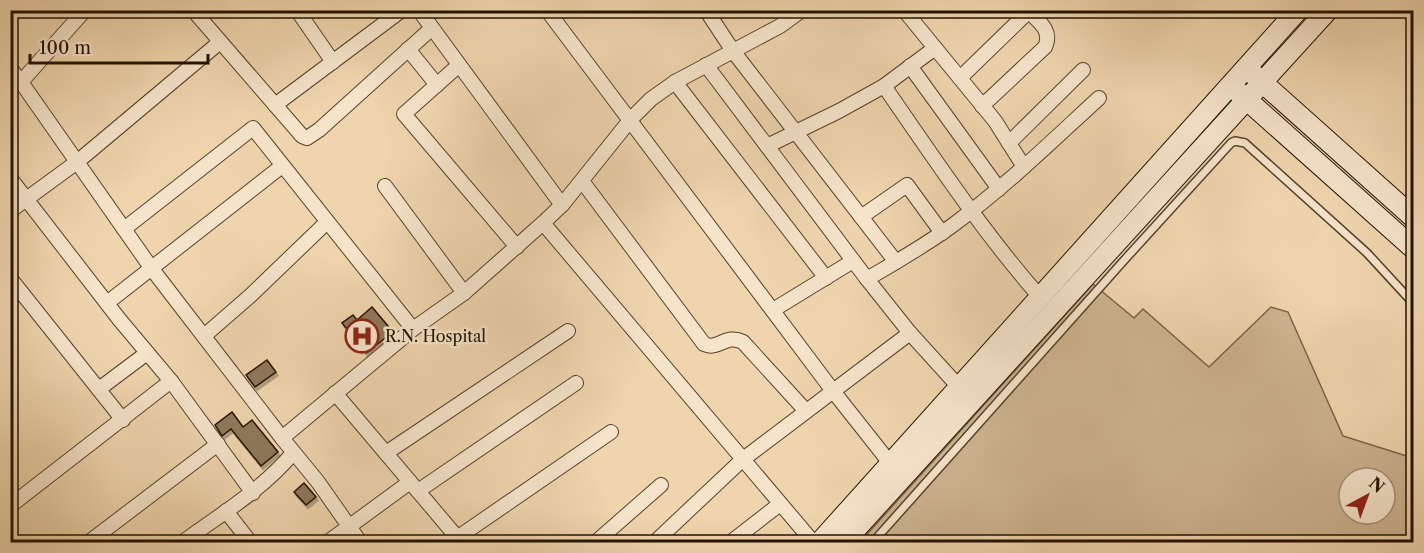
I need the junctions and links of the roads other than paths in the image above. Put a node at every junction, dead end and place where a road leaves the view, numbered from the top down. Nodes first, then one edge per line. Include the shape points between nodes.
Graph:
1 (85, 10) edge
2 (193, 10) edge
3 (402, 10) edge
4 (419, 10) edge
5 (547, 10) edge
6 (706, 10) edge
7 (802, 10) edge
8 (904, 10) edge
9 (1298, 10) edge
10 (1328, 10) edge
11 (300, 11) edge
12 (1028, 11) edge
13 (432, 28) junction
14 (220, 42) junction
15 (935, 48) junction
16 (408, 49) junction
17 (733, 51) junction
18 (333, 62) junction
19 (459, 65) junction
20 (706, 65) junction
21 (910, 66) junction
22 (10, 68) edge
23 (1246, 68) junction
24 (1083, 70) dead end
25 (960, 78) junction
26 (21, 82) junction
27 (675, 82) junction
28 (1262, 83) junction
29 (437, 85) junction
30 (884, 86) junction
31 (1231, 86) junction
32 (1099, 98) dead end
33 (1246, 100) junction
34 (275, 105) junction
35 (982, 105) junction
36 (631, 119) junction
37 (796, 132) junction
38 (1009, 143) junction
39 (767, 146) junction
40 (77, 162) junction
41 (282, 166) junction
42 (1024, 167) junction
43 (10, 178) edge
44 (582, 181) junction
45 (385, 186) dead end
46 (999, 189) junction
47 (26, 199) junction
48 (562, 205) junction
49 (10, 211) edge
50 (971, 212) junction
51 (861, 217) junction
52 (1413, 218) edge
53 (327, 222) junction
54 (543, 223) junction
55 (124, 230) junction
56 (942, 233) junction
57 (517, 247) junction
58 (1413, 249) edge
59 (853, 261) junction
60 (896, 262) junction
61 (152, 268) junction
62 (10, 278) edge
63 (826, 278) junction
64 (867, 279) junction
65 (464, 293) junction
66 (1040, 297) junction
67 (107, 303) junction
68 (1413, 304) edge
69 (773, 310) junction
70 (413, 329) junction
71 (568, 331) dead end
72 (910, 333) junction
73 (204, 336) junction
74 (147, 353) junction
75 (171, 381) junction
76 (576, 383) dead end
77 (959, 387) junction
78 (99, 389) junction
79 (833, 392) junction
80 (335, 393) junction
81 (806, 411) junction
82 (123, 420) junction
83 (611, 432) dead end
84 (282, 438) junction
85 (218, 444) junction
86 (293, 453) junction
87 (386, 453) junction
88 (742, 460) junction
89 (891, 463) junction
90 (661, 485) dead end
91 (414, 486) junction
92 (253, 493) junction
93 (780, 504) junction
94 (10, 506) edge
95 (226, 511) junction
96 (350, 528) junction
97 (459, 540) edge
98 (89, 543) edge
99 (183, 543) edge
100 (250, 543) edge
101 (328, 543) edge
102 (360, 543) edge
103 (596, 543) edge
104 (655, 543) edge
105 (731, 543) edge
106 (813, 543) edge
107 (820, 543) edge
108 (844, 543) edge
109 (873, 543) edge

1 - 26 street
2 - 14 street
3 - 18 street
4 - 13 street
5 - 36 street
6 - 17 street
7 - 17 street
8 - 15 street
9 - 23 street
10 - 28 street
11 - 18 street
12 - 25 street
12 - 35 street via 1047,31 1049,39
13 - 16 street
13 - 19 street
14 - 34 street
14 - 40 street
15 - 21 street
15 - 25 street
16 - 29 street
16 - 34 street via 307,138
17 - 20 street
17 - 37 street
18 - 34 street
19 - 29 street
19 - 48 street
20 - 27 street
20 - 39 street
21 - 30 street
21 - 46 street
22 - 26 street
23 - 28 street
23 - 31 street
24 - 38 street
25 - 35 street
26 - 40 street
27 - 36 street
27 - 63 street
28 - 33 street
28 - 52 street
29 - 57 street via 404,114
30 - 37 street
30 - 50 street
31 - 33 street
31 - 66 street
32 - 42 street
33 - 58 street
33 - 108 street
35 - 38 street
36 - 44 street
36 - 69 street
37 - 39 street
37 - 51 street
38 - 42 street
39 - 59 street
40 - 47 street
40 - 55 street
41 - 53 street
41 - 55 street via 253,128
41 - 61 street
42 - 46 street
43 - 47 street
44 - 48 street
44 - 81 street via 704,344 715,346 736,338 743,342
45 - 65 street
46 - 50 street
47 - 49 street
47 - 67 street
48 - 54 street
50 - 56 street
50 - 66 street
51 - 56 street via 907,185
51 - 60 street
53 - 70 street
53 - 73 street
54 - 57 street
54 - 88 street
55 - 61 street
56 - 60 street
57 - 65 street
59 - 63 street
59 - 64 street
60 - 64 street
61 - 67 street
61 - 73 street
62 - 78 street
63 - 69 street
64 - 72 street
65 - 70 street
66 - 77 street
67 - 74 street
68 - 109 lane via 1367,253 1245,143 1235,141
69 - 79 street
70 - 80 street
71 - 87 street
72 - 77 street
72 - 79 street
73 - 84 street
74 - 75 street
74 - 78 street
75 - 82 street
75 - 85 street
76 - 91 street
77 - 89 street
78 - 82 street
79 - 81 street
79 - 89 street
80 - 84 street
80 - 87 street
81 - 88 street
82 - 94 street
83 - 97 street
84 - 86 street
85 - 92 street
85 - 98 street
86 - 92 street
86 - 96 street
87 - 91 street
88 - 93 street
88 - 104 street
89 - 107 street
90 - 103 street
91 - 96 street
91 - 97 street
92 - 95 street
93 - 105 street
93 - 106 street
95 - 99 street
95 - 100 street
96 - 101 street
96 - 102 street

